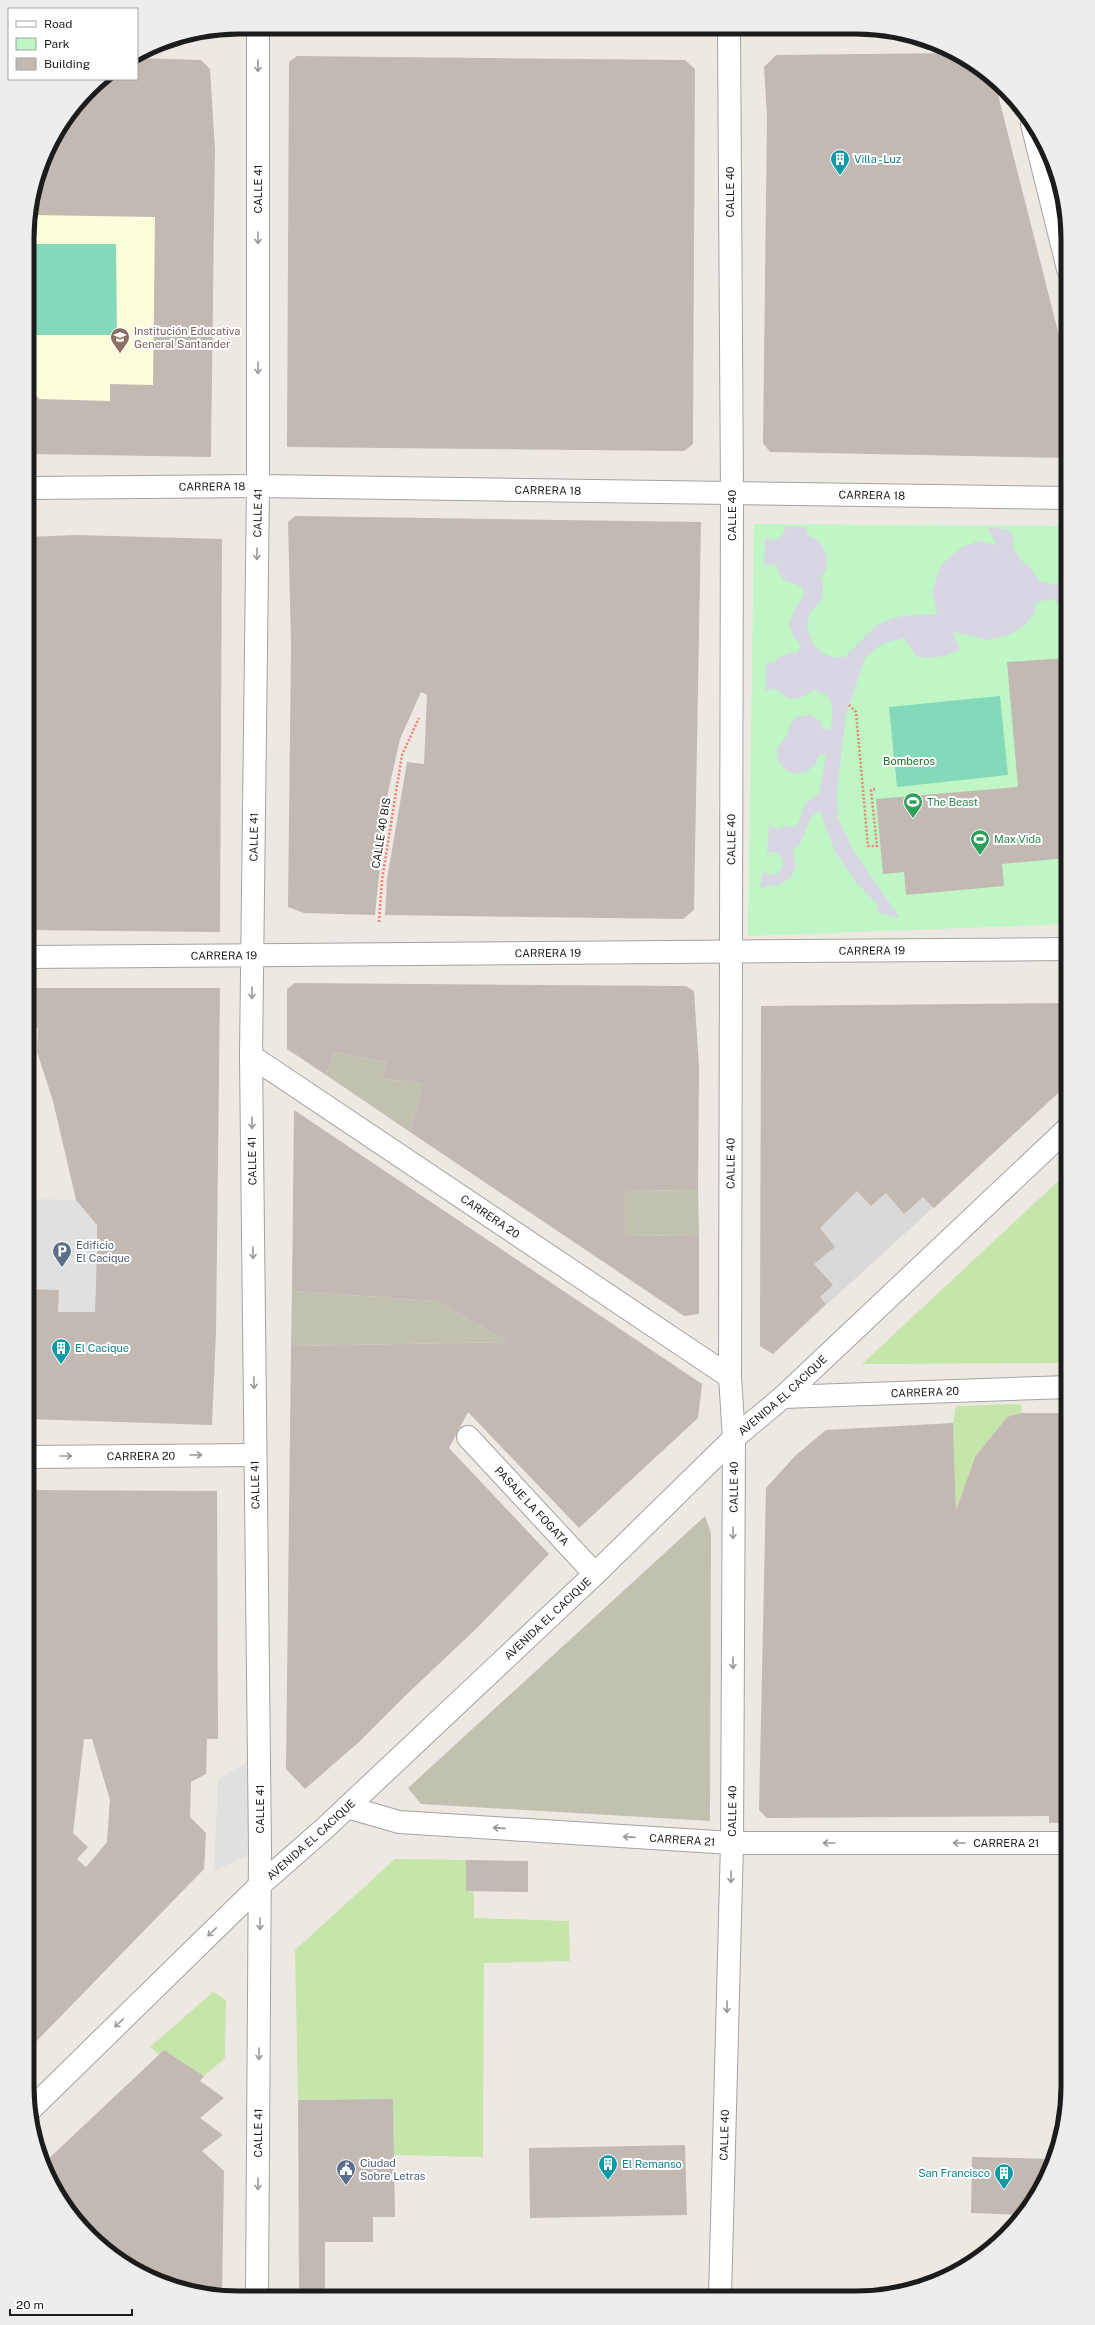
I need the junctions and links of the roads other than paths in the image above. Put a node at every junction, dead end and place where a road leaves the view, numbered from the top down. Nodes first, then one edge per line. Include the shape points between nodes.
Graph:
1 (258, 34) edge
2 (729, 34) edge
3 (1037, 144) edge
4 (1061, 241) edge
5 (258, 486) junction
6 (34, 488) edge
7 (732, 494) junction
8 (1061, 498) edge
9 (1061, 949) edge
10 (731, 952) junction
11 (253, 954) junction
12 (34, 957) edge
13 (251, 1056) junction
14 (1061, 1135) edge
15 (730, 1377) junction
16 (1061, 1388) edge
17 (783, 1397) junction
18 (468, 1438) dead end
19 (734, 1438) junction
20 (255, 1455) junction
21 (34, 1457) edge
22 (595, 1574) junction
23 (347, 1807) junction
24 (732, 1843) junction
25 (1061, 1843) edge
26 (260, 1885) junction
27 (35, 2105) edge
28 (257, 2291) edge
29 (720, 2291) edge

1 -> 5 street, CALLE 41
2 - 7 street, CALLE 40
3 - 4 street
5 - 6 street, CARRERA 18
5 - 7 street, CARRERA 18
5 -> 11 street, CALLE 41
7 - 8 street, CARRERA 18
7 - 10 street, CALLE 40
9 - 10 street, CARRERA 19
10 - 11 street, CARRERA 19
10 - 15 street, CALLE 40
11 - 12 street, CARRERA 19
11 -> 13 street, CALLE 41
13 - 15 street, CARRERA 20
13 -> 20 street, CALLE 41
14 - 17 street, AVENIDA EL CACIQUE
15 - 19 street, CALLE 40
16 - 17 street, CARRERA 20
17 - 19 street, AVENIDA EL CACIQUE
18 - 22 street, PASAJE LA FOGATA
19 - 22 street, AVENIDA EL CACIQUE
19 -> 24 street, CALLE 40
21 -> 20 street, CARRERA 20
20 - 26 street, CALLE 41
22 - 23 street, AVENIDA EL CACIQUE
24 -> 23 street, CARRERA 21 via 399,1822
23 - 26 street, AVENIDA EL CACIQUE
25 -> 24 street, CARRERA 21
24 -> 29 street, CALLE 40
26 -> 27 street, AVENIDA EL CACIQUE
26 -> 28 street, CALLE 41

